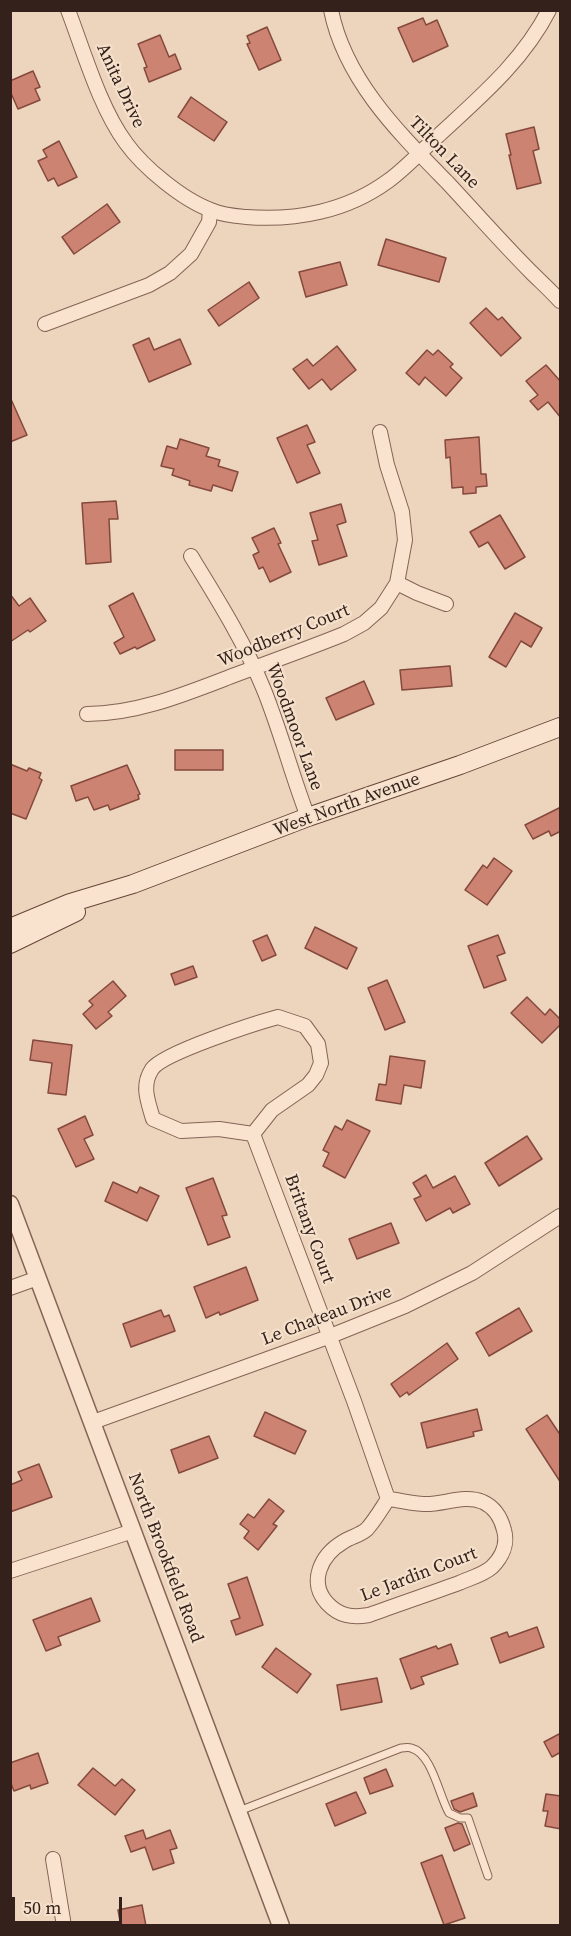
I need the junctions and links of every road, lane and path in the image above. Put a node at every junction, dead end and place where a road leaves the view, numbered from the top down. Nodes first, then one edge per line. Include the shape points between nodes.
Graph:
1 (68, 10) edge
2 (331, 10) edge
3 (549, 10) edge
4 (418, 154) junction
5 (210, 210) junction
6 (561, 301) edge
7 (45, 324) dead end
8 (380, 432) dead end
9 (191, 556) dead end
10 (397, 583) junction
11 (446, 604) dead end
12 (255, 668) junction
13 (87, 714) dead end
14 (561, 727) edge
15 (308, 818) junction
16 (133, 884) junction
17 (10, 928) edge
18 (10, 944) edge
19 (253, 1134) junction
20 (10, 1204) edge
21 (561, 1216) edge
22 (38, 1278) junction
23 (10, 1288) edge
24 (328, 1337) junction
25 (93, 1422) junction
26 (388, 1498) junction
27 (134, 1532) junction
28 (10, 1571) edge
29 (239, 1811) junction
30 (53, 1859) dead end
31 (488, 1876) dead end
32 (64, 1926) edge
33 (281, 1926) edge

1 - 5 street, Anita Drive via 109,113 126,143 168,184
2 - 4 street, Tilton Lane via 340,42 361,82
3 - 4 street, Anita Drive via 519,58
4 - 5 street, Anita Drive via 388,181 360,197 303,217 242,217
4 - 6 street, Tilton Lane
5 - 7 street via 192,254 170,273 149,285
8 - 10 street, Woodberry Court via 402,512 405,540
9 - 12 street, Woodmoor Lane
10 - 11 street
10 - 12 street, Woodberry Court via 381,608 364,623
12 - 13 street, Woodberry Court via 136,709
12 - 15 street, Woodmoor Lane
14 - 15 main road, West North Avenue
15 - 16 main road, West North Avenue
16 - 17 main road, West North Avenue via 70,903
16 - 18 main road, West North Avenue
19 - 19 street via 272,1110 316,1075 321,1062 318,1044 305,1026 278,1017 174,1054 153,1068 145,1090 153,1119 182,1131 219,1128
19 - 24 street, Brittany Court
20 - 22 street, North Brookfield Road
21 - 24 street, Le Chateau Drive via 472,1273
22 - 23 street
22 - 25 street, North Brookfield Road
24 - 25 street, Le Chateau Drive
24 - 26 street
25 - 27 street, North Brookfield Road
26 - 26 street, Le Jardin Court via 366,1530 330,1550 322,1562 318,1588 332,1609 345,1616 369,1615 484,1573 505,1547 502,1523 492,1508 482,1502 464,1499 414,1504
27 - 28 street
27 - 29 street, North Brookfield Road
29 - 31 lane via 401,1748 411,1748 428,1762 449,1813 468,1818
29 - 33 street, North Brookfield Road
30 - 32 street

